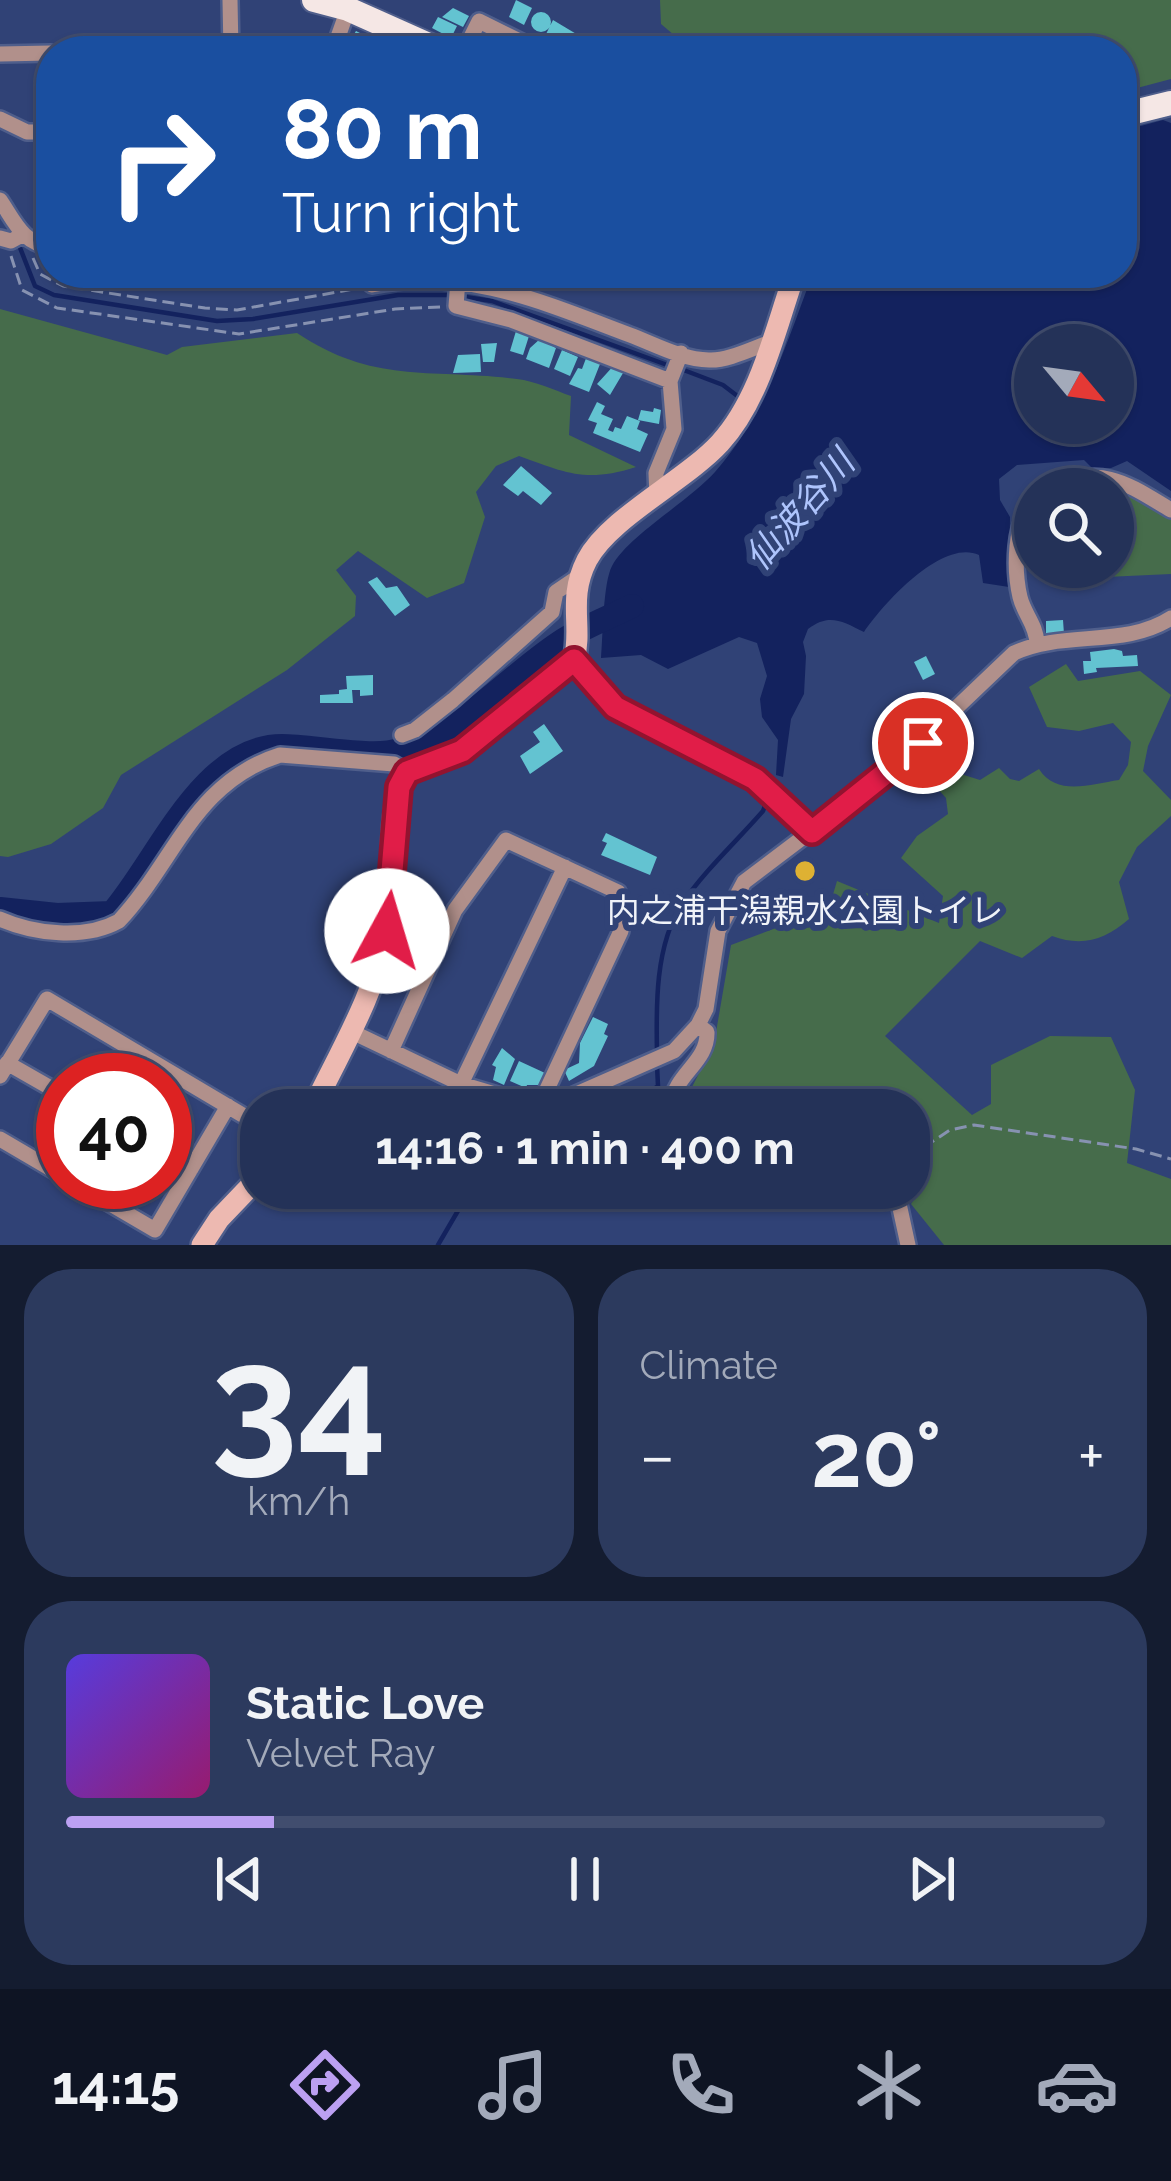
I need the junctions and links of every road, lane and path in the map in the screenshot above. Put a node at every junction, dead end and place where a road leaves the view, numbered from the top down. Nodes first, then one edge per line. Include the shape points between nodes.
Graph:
1 (230, 0) edge
2 (314, 0) edge
3 (348, 9) junction
4 (231, 36) edge
5 (338, 36) edge
6 (408, 36) edge
7 (472, 36) edge
8 (510, 36) edge
9 (36, 53) edge
10 (0, 54) edge
11 (1171, 103) edge
12 (1137, 112) edge
13 (0, 118) edge
14 (36, 133) edge
15 (0, 200) edge
16 (10, 239) edge
17 (36, 269) edge
18 (87, 288) edge
19 (356, 288) edge
20 (430, 288) edge
21 (790, 288) edge
22 (456, 294) junction
23 (771, 342) junction
24 (675, 367) junction
25 (1134, 488) edge
26 (657, 496) junction
27 (1171, 510) edge
28 (580, 578) junction
29 (1020, 588) edge
30 (1171, 619) edge
31 (1037, 643) junction
32 (575, 655) junction
33 (402, 735) dead end
34 (407, 772) junction
35 (812, 832) junction
36 (565, 867) junction
37 (0, 919) edge
38 (698, 1025) junction
39 (350, 1031) junction
40 (392, 1051) junction
41 (4, 1069) edge
42 (36, 1083) edge
43 (461, 1084) junction
44 (322, 1089) edge
45 (475, 1089) edge
46 (547, 1089) edge
47 (589, 1089) edge
48 (676, 1089) edge
49 (228, 1106) junction
50 (240, 1113) edge
51 (0, 1139) edge
52 (930, 1143) edge
53 (1171, 1159) edge
54 (36, 1160) edge
55 (192, 1167) edge
56 (240, 1197) edge
57 (119, 1209) edge
58 (167, 1209) edge
59 (900, 1209) edge
60 (202, 1245) edge
61 (908, 1245) edge

1 - 4 street
2 - 3 main road
3 - 5 street
3 - 6 main road
7 - 8 street via 479,21
9 - 10 street
11 - 12 main road
13 - 14 street
15 - 16 street
16 - 17 path
16 - 22 path via 18,283 32,297 198,330 238,334
18 - 19 path via 237,310
20 - 22 street
21 - 23 street
22 - 24 street via 512,320
22 - 24 street via 515,292
23 - 24 street
23 - 26 street via 723,440
24 - 26 street via 674,429 656,473
25 - 27 street
26 - 28 street via 603,538
28 - 32 street
28 - 33 street via 556,592 552,612 453,700
29 - 31 street
30 - 31 street via 1139,632
31 - 35 street via 989,674 923,743
32 - 34 street via 462,751
32 - 35 street via 615,707 755,779
34 - 37 street via 394,764 266,760 206,800 105,929 21,928
34 - 39 street via 399,787 387,931
35 - 38 street via 744,882 718,932
36 - 40 street via 506,840 454,910
36 - 43 street
36 - 46 street via 618,892 621,932
38 - 47 street via 674,1051
38 - 48 street via 707,1047
39 - 40 street
39 - 44 street
40 - 43 street
41 - 42 street
41 - 49 street via 47,999
43 - 45 street
49 - 50 street
49 - 55 street
51 - 54 street
52 - 53 path via 974,1124
56 - 60 street
57 - 58 street via 155,1230
59 - 61 street

